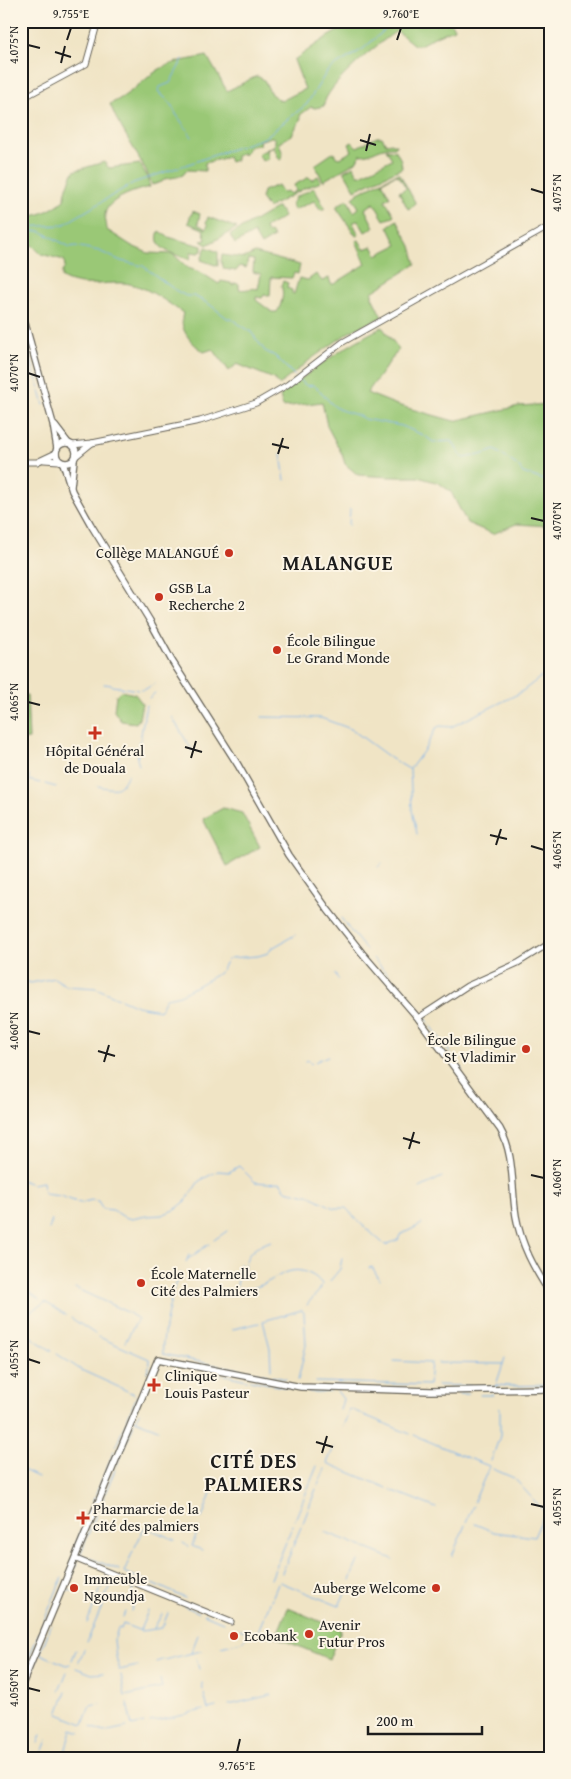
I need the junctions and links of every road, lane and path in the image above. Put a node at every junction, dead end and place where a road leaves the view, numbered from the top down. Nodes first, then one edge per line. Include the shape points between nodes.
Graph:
1 (98, 21) edge
2 (21, 99) edge
3 (550, 226) edge
4 (21, 309) edge
5 (54, 424) junction
6 (92, 443) junction
7 (70, 444) junction
8 (57, 450) junction
9 (75, 458) junction
10 (44, 460) junction
11 (21, 462) edge
12 (61, 462) junction
13 (72, 486) junction
14 (550, 943) edge
15 (418, 1018) junction
16 (550, 1293) edge
17 (550, 1389) edge
18 (76, 1559) junction
19 (231, 1622) dead end
20 (21, 1687) edge

1 - 2 main road via 85,66
3 - 6 main road via 343,342 287,385 256,403 200,421
4 - 5 main road
5 - 7 main road
5 - 8 main road
6 - 7 main road
6 - 9 main road
7 - 8 main road via 64,443
7 - 9 main road via 76,452
8 - 10 main road
8 - 12 main road
9 - 12 main road via 67,463
9 - 13 main road
10 - 11 main road
10 - 12 main road
12 - 13 main road
13 - 15 main road via 91,525 238,765 289,855 362,954
14 - 15 main road via 518,963 467,986
15 - 16 main road via 504,1135 509,1148 516,1214 524,1246
17 - 18 main road via 431,1391 300,1386 158,1359
18 - 19 main road
18 - 20 main road

